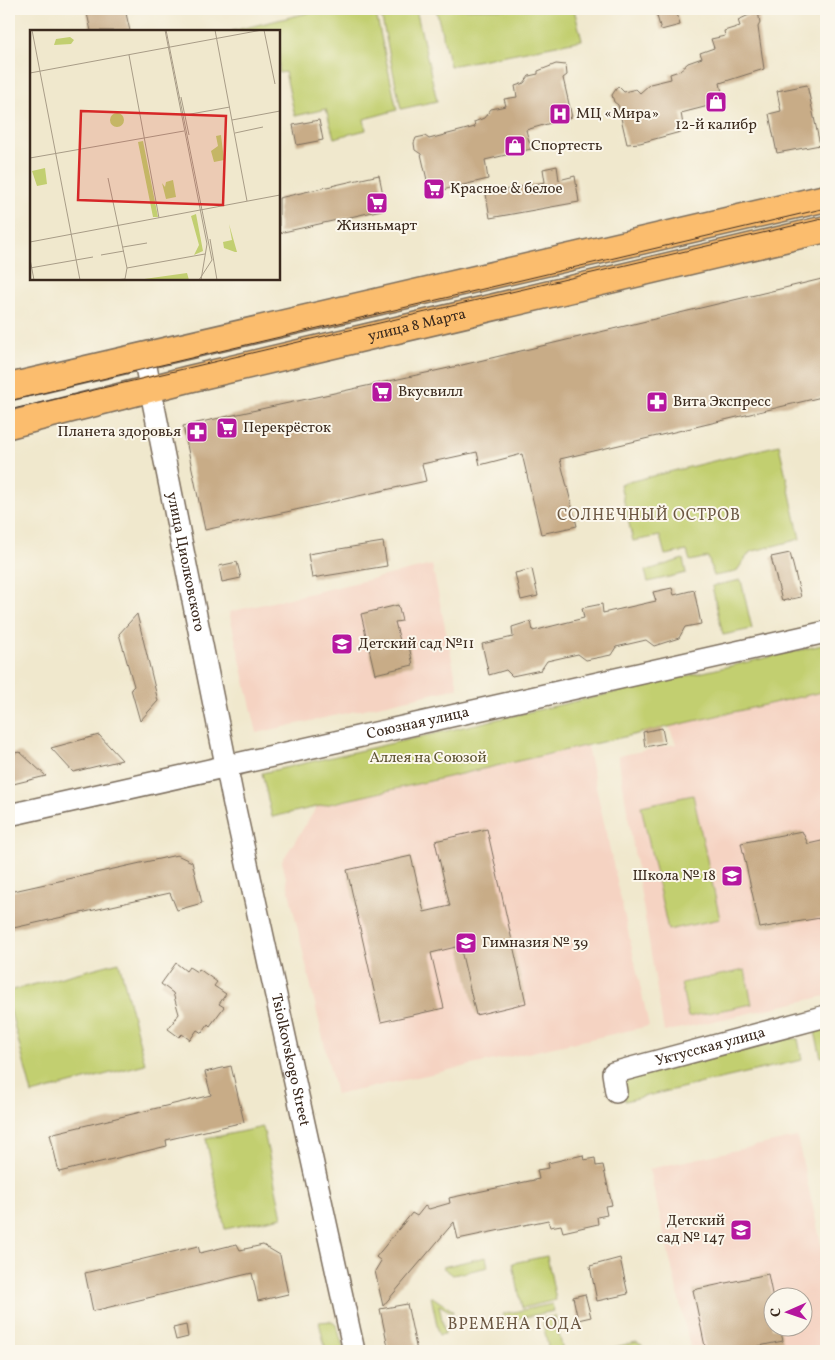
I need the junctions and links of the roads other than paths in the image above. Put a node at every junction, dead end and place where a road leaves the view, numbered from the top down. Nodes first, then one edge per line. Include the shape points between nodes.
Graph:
1 (826, 198) edge
2 (826, 228) edge
3 (144, 357) junction
4 (9, 387) edge
5 (151, 389) junction
6 (9, 426) edge
7 (826, 632) edge
8 (226, 767) junction
9 (9, 815) edge
10 (826, 1016) edge
11 (616, 1092) dead end
12 (354, 1351) edge

1 - 3 main road, улица 8 Марта
2 - 5 main road, улица 8 Марта
3 - 4 main road, улица 8 Марта
3 - 5 street, улица Циолковского
5 - 6 main road, улица 8 Марта
5 - 8 street, улица Циолковского
7 - 8 street, Союзная улица
8 - 9 street, Союзная улица
8 - 12 street, Tsiolkovskogo Street
10 - 11 street, Уктусская улица via 613,1073

